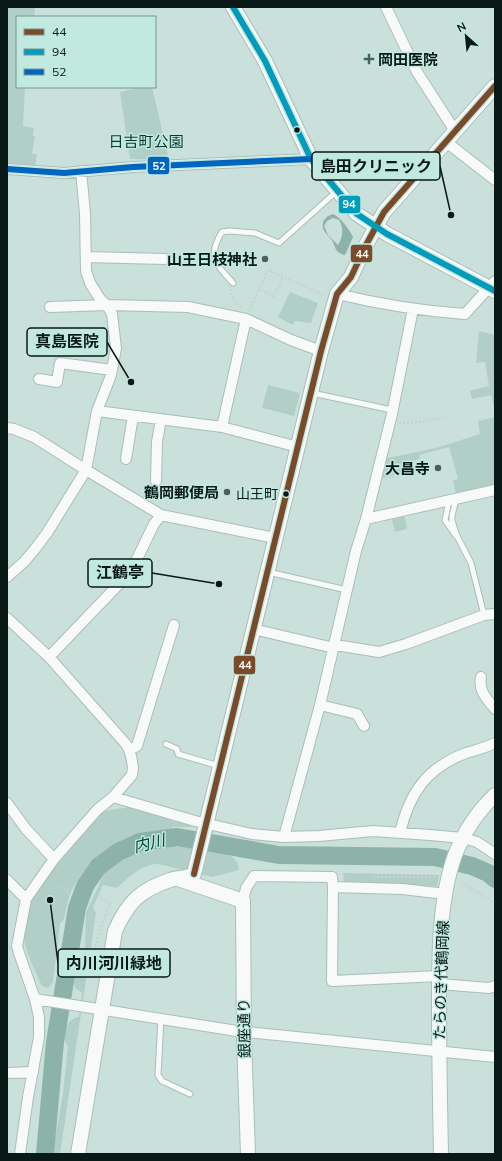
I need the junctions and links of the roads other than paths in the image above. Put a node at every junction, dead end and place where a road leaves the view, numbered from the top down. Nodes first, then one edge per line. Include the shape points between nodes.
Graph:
1 (233, 7) edge
2 (386, 7) edge
3 (495, 86) edge
4 (455, 131) junction
5 (445, 141) junction
6 (311, 159) junction
7 (7, 169) edge
8 (80, 171) junction
9 (495, 180) edge
10 (337, 191) junction
11 (376, 227) junction
12 (86, 257) junction
13 (165, 259) road end
14 (233, 283) road end
15 (493, 286) edge
16 (330, 295) junction
17 (107, 305) junction
18 (50, 307) dead end
19 (413, 309) junction
20 (248, 315) junction
21 (321, 351) junction
22 (112, 370) junction
23 (39, 378) dead end
24 (311, 393) junction
25 (392, 410) junction
26 (97, 411) junction
27 (133, 416) junction
28 (160, 419) junction
29 (7, 428) edge
30 (222, 428) junction
31 (298, 447) junction
32 (126, 459) dead end
33 (86, 470) junction
34 (156, 481) dead end
35 (495, 490) edge
36 (452, 500) junction
37 (161, 515) junction
38 (366, 519) junction
39 (275, 538) junction
40 (267, 572) junction
41 (7, 577) edge
42 (347, 590) junction
43 (495, 614) edge
44 (484, 615) junction
45 (7, 618) edge
46 (174, 625) dead end
47 (253, 629) junction
48 (335, 646) junction
49 (49, 657) junction
50 (481, 677) dead end
51 (320, 706) junction
52 (495, 709) edge
53 (364, 726) dead end
54 (495, 743) edge
55 (166, 744) dead end
56 (129, 750) junction
57 (220, 767) junction
58 (495, 796) edge
59 (113, 797) junction
60 (7, 803) edge
61 (205, 827) junction
62 (400, 833) junction
63 (284, 837) junction
64 (461, 843) junction
65 (495, 854) edge
66 (54, 859) junction
67 (194, 874) junction
68 (178, 879) junction
69 (7, 880) edge
70 (448, 885) junction
71 (204, 887) junction
72 (333, 887) junction
73 (26, 899) junction
74 (243, 901) junction
75 (12, 946) edge
76 (439, 980) junction
77 (495, 986) edge
78 (40, 999) junction
79 (102, 1008) junction
80 (161, 1018) junction
81 (244, 1031) junction
82 (439, 1051) junction
83 (495, 1057) edge
84 (33, 1072) junction
85 (7, 1073) edge
86 (190, 1094) dead end
87 (20, 1154) edge
88 (78, 1154) edge
89 (248, 1154) edge
90 (441, 1154) edge

1 - 6 street via 265,61
2 - 4 street via 417,72
3 - 4 street
4 - 5 street
5 - 9 street
5 - 11 street via 384,212
6 - 8 street
6 - 10 street
7 - 8 street via 64,173
8 - 12 street via 85,213
10 - 11 street via 357,214
10 - 14 lane via 279,243 255,233 222,232 214,251 215,261
11 - 15 street
11 - 16 street via 350,277
12 - 13 street
12 - 17 street via 86,271 90,283
15 - 19 street via 465,314
16 - 19 street
16 - 21 street
17 - 18 street
17 - 20 street via 188,307
17 - 22 street via 113,319 116,348
19 - 25 street
20 - 21 street via 291,340
20 - 30 street
21 - 24 street
22 - 23 street via 60,363 57,382
22 - 26 street
24 - 25 lane
24 - 31 street
25 - 38 street
26 - 27 street
26 - 33 street
27 - 28 street
27 - 32 street
28 - 30 street
28 - 34 street
29 - 33 street via 34,437
30 - 31 street
31 - 39 street
33 - 37 street
33 - 41 street via 47,533 24,562
35 - 36 street
36 - 38 street
36 - 44 lane via 452,516 457,536 474,571
37 - 39 street
37 - 49 street via 136,561 119,584
38 - 42 street
39 - 40 street
40 - 42 lane
40 - 47 street
42 - 48 street
43 - 44 street
44 - 48 street via 379,652
45 - 49 street
46 - 56 street via 137,746
47 - 48 street
47 - 57 street
48 - 51 street
49 - 56 street
50 - 52 street via 481,689
51 - 53 street via 357,714
51 - 63 street
54 - 62 street via 451,760 427,776 412,797
55 - 57 lane via 177,749 178,754
56 - 59 street via 132,775
57 - 61 street
58 - 64 street, たらのき代鶴岡線 via 477,815
59 - 61 street
59 - 66 street via 97,810
60 - 66 street via 26,829
61 - 63 street
61 - 67 street
62 - 63 street via 373,831
62 - 64 street
64 - 65 street via 476,842
64 - 70 street, たらのき代鶴岡線
66 - 73 street
67 - 68 street
67 - 71 street
68 - 71 street
68 - 79 street via 142,893 122,914 115,931
69 - 73 street
70 - 72 street via 402,889
70 - 76 street, たらのき代鶴岡線 via 440,936
71 - 74 street
72 - 74 street via 332,877 254,876 246,888
72 - 76 street via 332,981
73 - 75 street
74 - 81 street, 銀座通り
75 - 78 street via 19,954
76 - 77 street via 489,988
76 - 82 street, たらのき代鶴岡線
78 - 79 street
78 - 84 street via 39,1037
79 - 80 street
79 - 88 street
80 - 81 street
80 - 86 lane via 158,1075 162,1081
81 - 82 street
81 - 89 street, 銀座通り
82 - 83 street
82 - 90 street, たらのき代鶴岡線
84 - 85 street
84 - 87 street

